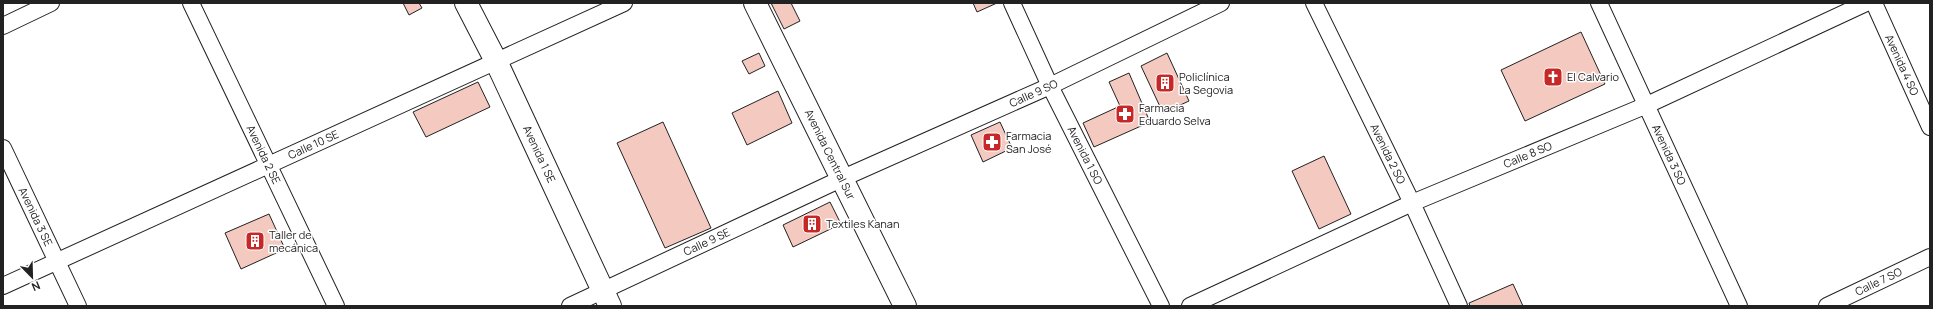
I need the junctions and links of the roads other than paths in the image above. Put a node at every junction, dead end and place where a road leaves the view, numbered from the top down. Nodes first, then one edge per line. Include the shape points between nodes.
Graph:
1 (51, 3) edge
2 (191, 3) edge
3 (466, 3) edge
4 (624, 3) edge
5 (755, 3) edge
6 (1012, 3) edge
7 (1221, 3) edge
8 (1314, 3) edge
9 (1599, 3) edge
10 (1866, 3) edge
11 (1874, 3) edge
12 (3, 26) edge
13 (496, 61) junction
14 (1050, 86) junction
15 (1647, 105) junction
16 (1930, 127) edge
17 (3, 148) edge
18 (268, 165) junction
19 (843, 178) junction
20 (1412, 203) junction
21 (1930, 257) edge
22 (57, 262) junction
23 (3, 286) edge
24 (606, 298) edge
25 (78, 306) edge
26 (336, 306) edge
27 (570, 306) edge
28 (905, 306) edge
29 (1161, 306) edge
30 (1190, 306) edge
31 (1459, 306) edge
32 (1739, 306) edge
33 (1827, 306) edge

1 - 12 street
2 - 18 street, Avenida 2 SE
3 - 13 street, Avenida 1 SE
4 - 13 street, Calle 10 SE
5 - 19 street, Avenida Central Sur
6 - 14 street, Avenida 1 SO
7 - 14 street, Calle 9 SO
8 - 20 street, Avenida 2 SO
9 - 15 street, Avenida 3 SO
10 - 15 street, Calle 8 SO
11 - 16 street, Avenida 4 SO
13 - 18 street, Calle 10 SE
13 - 24 street, Avenida 1 SE
14 - 19 street, Calle 9 SO
14 - 29 street, Avenida 1 SO
15 - 20 street, Calle 8 SO
15 - 32 street, Avenida 3 SO
17 - 22 street, Avenida 3 SE
18 - 22 street, Calle 10 SE
18 - 26 street, Avenida 2 SE
19 - 24 street, Calle 9 SE
19 - 28 street, Avenida Central Sur
20 - 30 street, Calle 8 SO
20 - 31 street, Avenida 2 SO
21 - 33 street, Calle 7 SO
22 - 23 street, Calle 10 SE
22 - 25 street, Avenida 3 SE
24 - 27 street, Calle 9 SE

